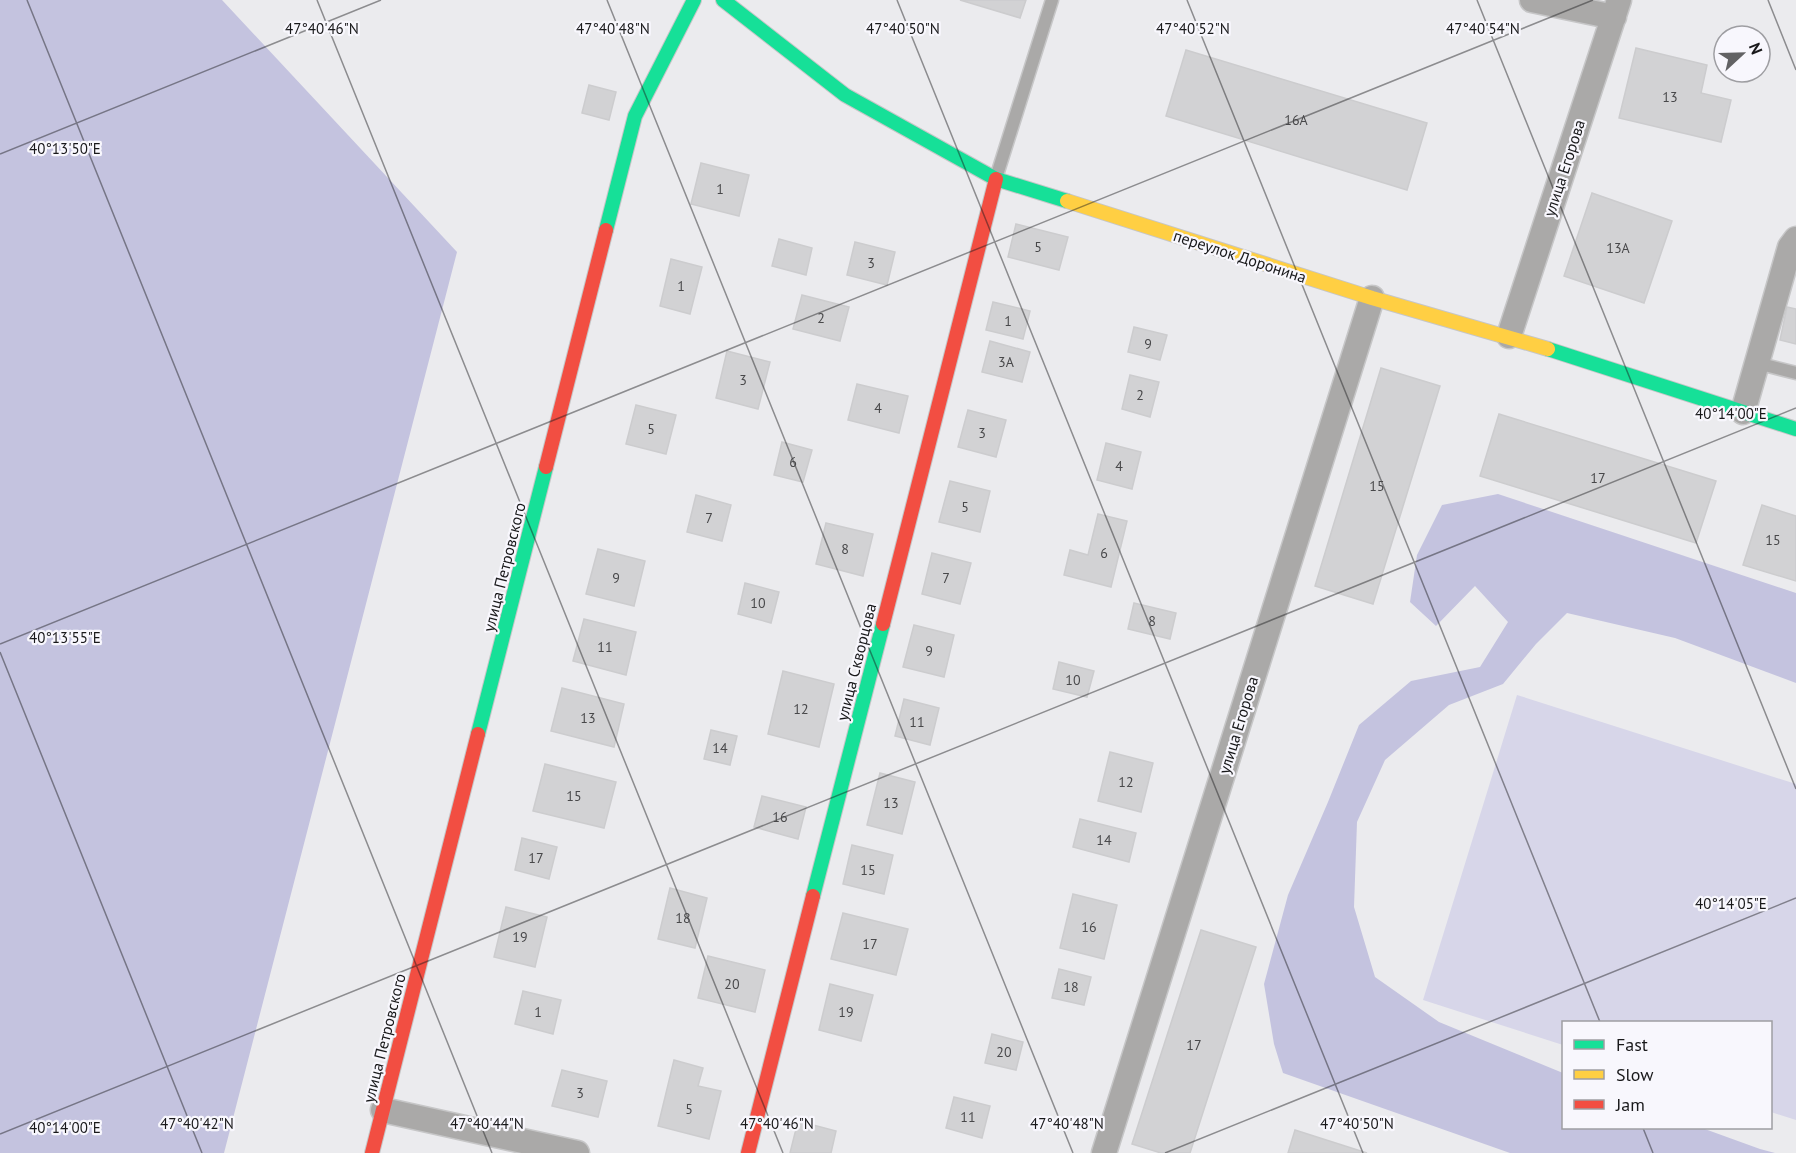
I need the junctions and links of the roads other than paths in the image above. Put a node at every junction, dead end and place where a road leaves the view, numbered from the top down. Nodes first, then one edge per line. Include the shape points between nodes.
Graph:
1 (694, 0) edge
2 (723, 0) edge
3 (1052, 0) edge
4 (1532, 0) edge
5 (1616, 9) edge
6 (996, 179) junction
7 (1796, 239) edge
8 (1372, 298) junction
9 (1509, 336) junction
10 (1757, 363) junction
11 (1796, 373) edge
12 (1743, 412) junction
13 (1796, 429) edge
14 (384, 1110) junction
15 (372, 1153) edge
16 (577, 1153) edge
17 (748, 1153) edge
18 (1104, 1153) edge

1 - 14 street, улица Петровского via 635,116
2 - 6 street, переулок Доронина via 845,95
3 - 6 lane
4 - 5 street
5 - 9 street, улица Егорова
6 - 8 street, переулок Доронина
6 - 17 street, улица Скворцова
7 - 10 street via 1790,247
8 - 9 street, переулок Доронина
8 - 18 street, улица Егорова
9 - 12 street, переулок Доронина
10 - 11 lane
10 - 12 street
12 - 13 street, переулок Доронина
14 - 15 street, улица Петровского
14 - 16 street

